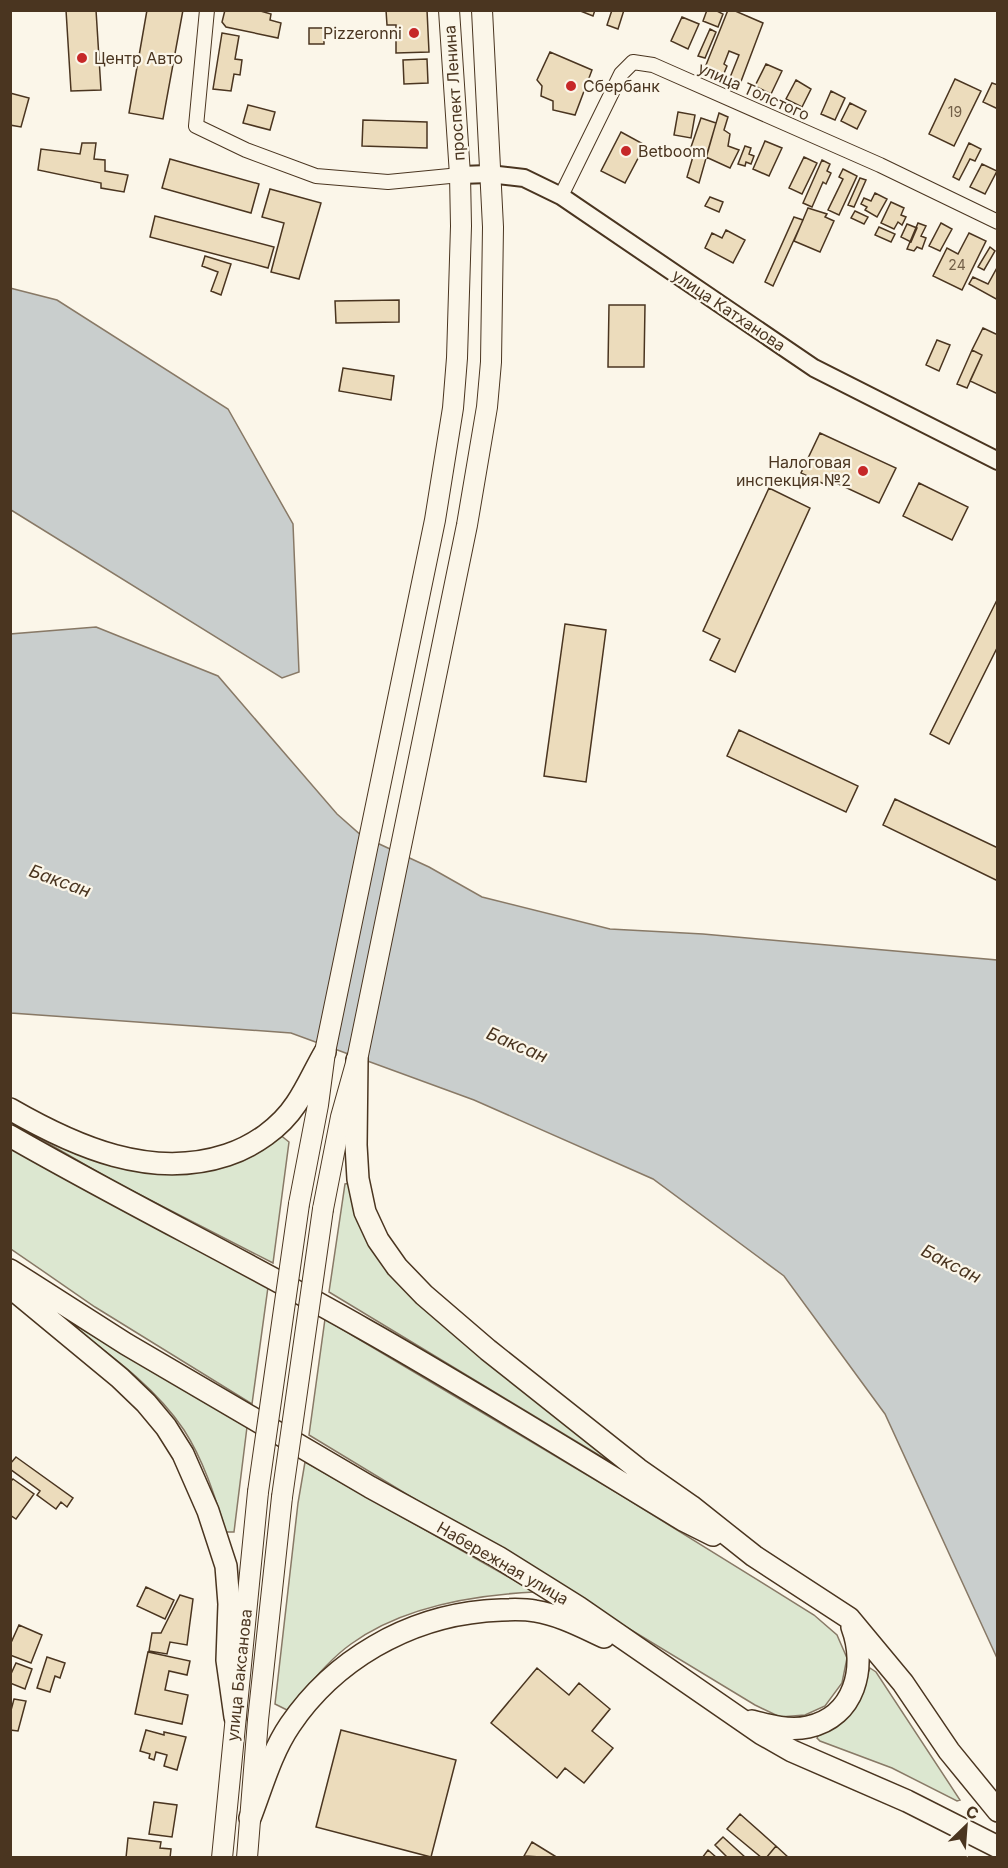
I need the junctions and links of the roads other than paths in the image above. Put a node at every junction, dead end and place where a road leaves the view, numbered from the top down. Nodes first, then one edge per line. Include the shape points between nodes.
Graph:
1 (207, 10) edge
2 (448, 10) edge
3 (482, 10) edge
4 (489, 174) junction
5 (460, 175) junction
6 (561, 196) junction
7 (998, 222) edge
8 (998, 461) edge
9 (372, 825) joint
10 (405, 831) joint
11 (324, 1052) junction
12 (357, 1060) junction
13 (10, 1109) edge
14 (10, 1136) edge
15 (10, 1270) edge
16 (10, 1287) edge
17 (754, 1556) junction
18 (849, 1618) junction
19 (660, 1665) junction
20 (735, 1716) junction
21 (235, 1717) junction
22 (998, 1811) edge
23 (250, 1818) junction
24 (998, 1847) edge
25 (222, 1857) edge
26 (247, 1857) edge

1 - 5 street via 196,126 316,176 388,182
2 - 5 main road, проспект Ленина
3 - 4 main road, проспект Ленина
4 - 5 street, улица Катханова
4 - 6 street, улица Катханова via 524,178
4 - 10 main road, проспект Ленина via 493,227 487,407 468,525
5 - 9 main road, проспект Ленина via 457,358 448,443
6 - 7 street, улица Толстого via 621,74 633,62 675,74
6 - 8 street, улица Катханова via 814,368
9 - 11 main road, улица Баксанова
10 - 12 main road, улица Баксанова
11 - 13 main road via 296,1105 274,1128 239,1151 185,1165 154,1164 106,1153
11 - 21 main road, улица Баксанова, bridge via 258,1492
12 - 17 main road via 356,1146 365,1212 397,1267 488,1350
12 - 23 main road, улица Баксанова, bridge via 323,1209 282,1497
14 - 17 main road via 367,1330 682,1520
15 - 19 main road, Набережная улица via 177,1374 498,1557
16 - 21 main road via 146,1403 183,1454 226,1566 230,1604 226,1660
17 - 18 main road
18 - 20 main road via 860,1659 851,1695 840,1710 823,1722 798,1728
18 - 22 main road via 903,1683 949,1751
19 - 20 main road, Набережная улица
19 - 23 main road via 560,1617 534,1611 467,1613 415,1627 361,1655 300,1713 277,1746
20 - 24 main road, Набережная улица via 792,1751 907,1801
21 - 25 main road, улица Баксанова
23 - 26 main road, улица Баксанова

